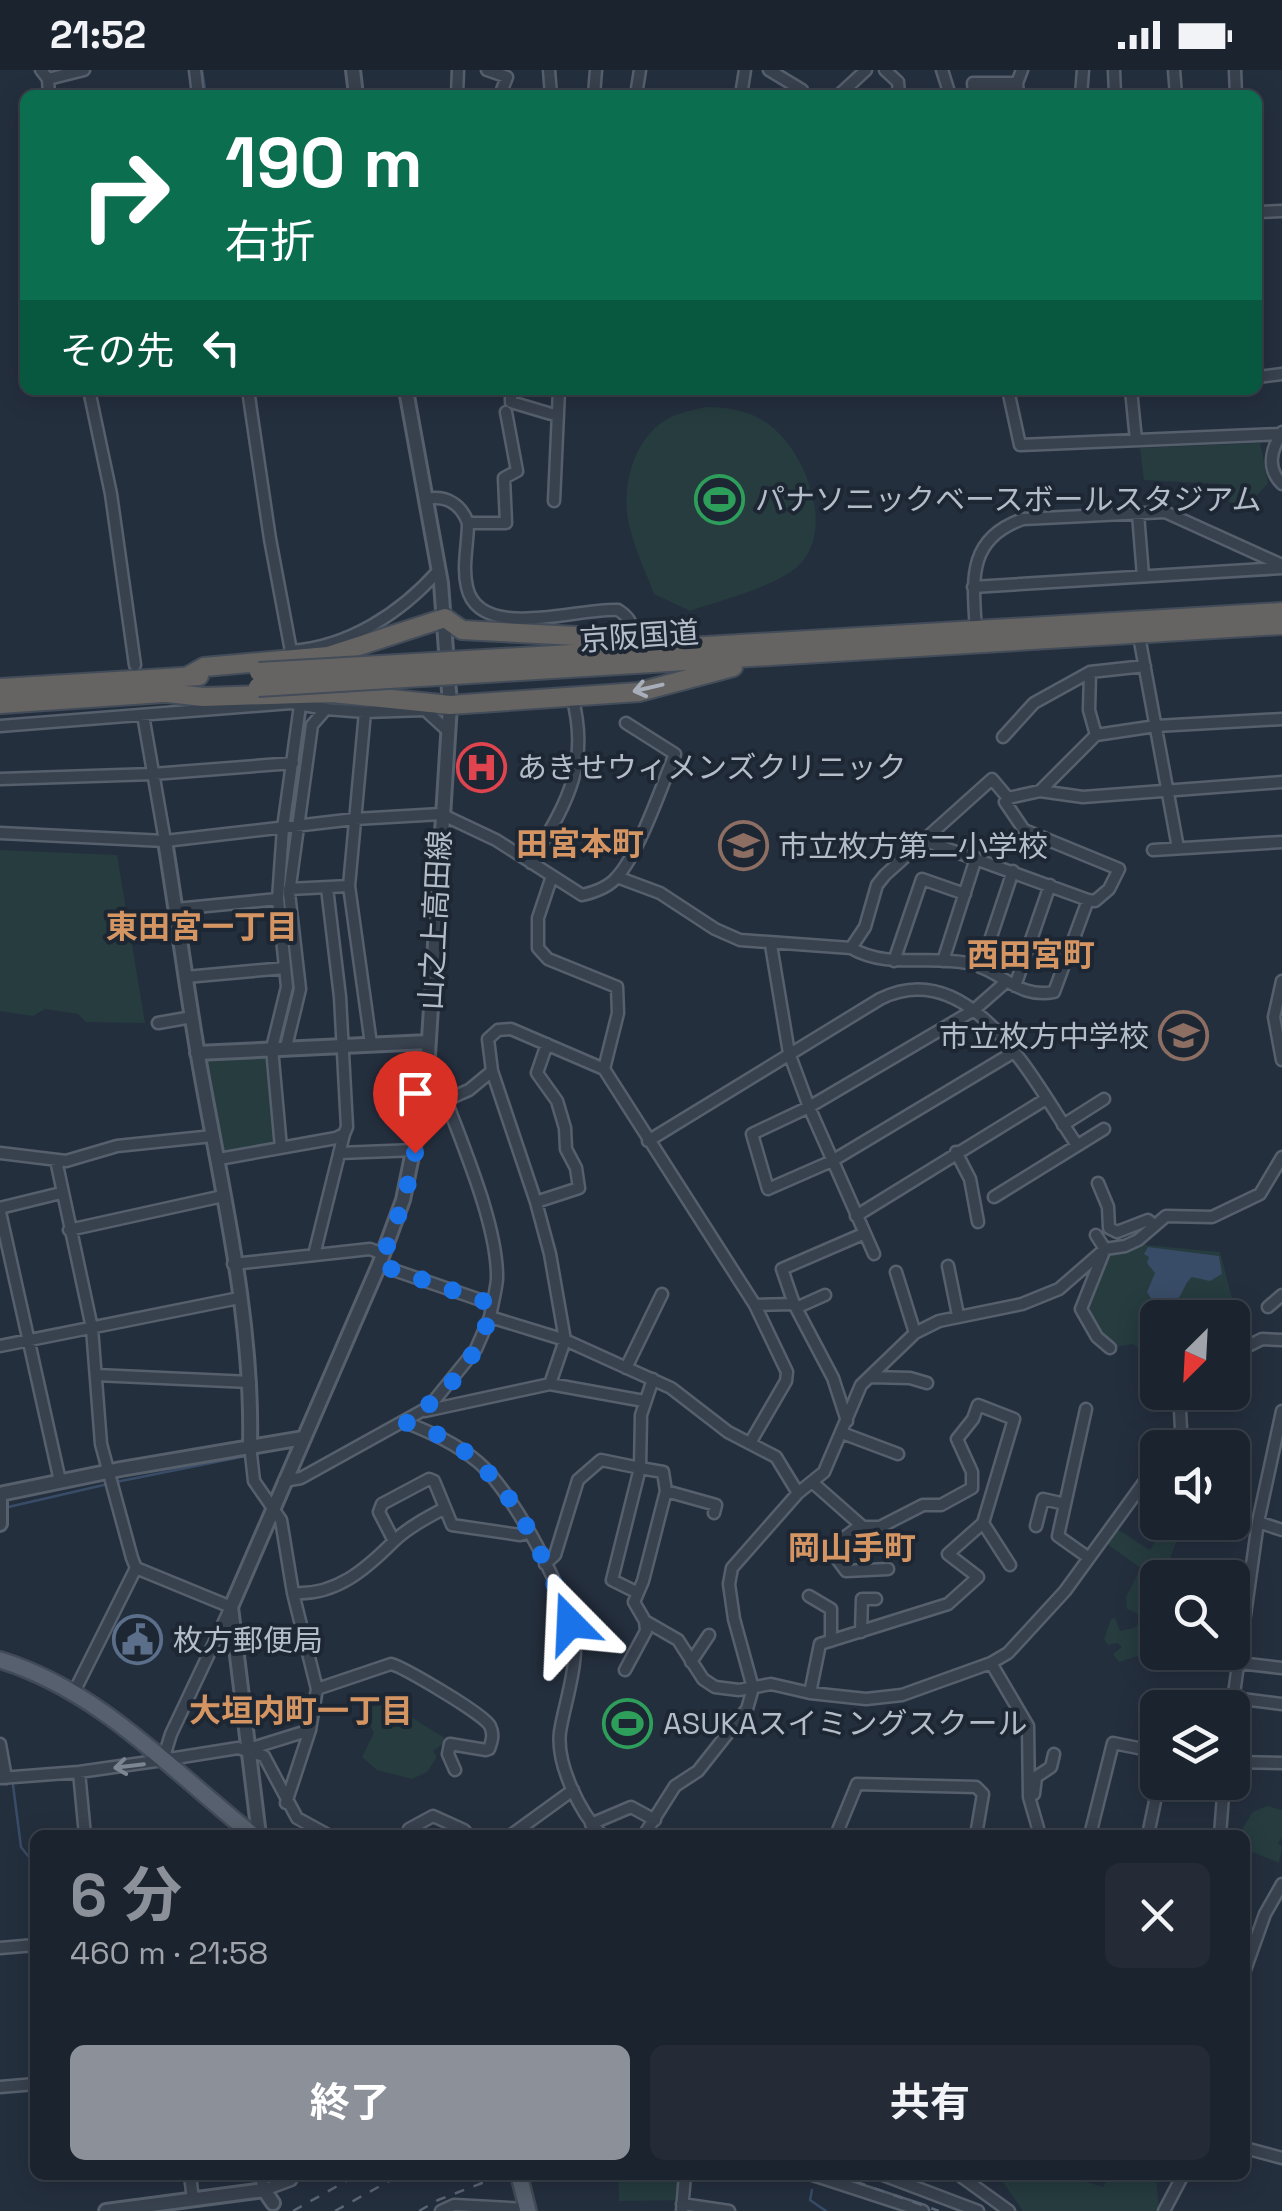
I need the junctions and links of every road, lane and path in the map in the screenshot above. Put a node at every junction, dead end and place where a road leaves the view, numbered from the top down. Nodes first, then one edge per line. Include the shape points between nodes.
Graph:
1 (84, 70) edge
2 (487, 70) edge
3 (769, 70) edge
4 (866, 70) edge
5 (885, 70) edge
6 (1022, 70) edge
7 (44, 75) edge
8 (1018, 89) edge
9 (502, 90) edge
10 (802, 90) dead end
11 (844, 90) edge
12 (899, 90) edge
13 (974, 90) edge
14 (90, 395) edge
15 (249, 395) edge
16 (407, 395) edge
17 (511, 395) edge
18 (559, 395) edge
19 (1009, 395) edge
20 (1131, 395) edge
21 (506, 412) dead end
22 (558, 416) junction
23 (1281, 433) edge
24 (1136, 440) junction
25 (1282, 484) edge
26 (426, 500) junction
27 (554, 501) dead end
28 (1138, 514) junction
29 (468, 524) junction
30 (1282, 567) edge
31 (438, 572) junction
32 (1143, 576) junction
33 (974, 587) junction
34 (1282, 612) edge
35 (445, 618) junction
36 (1282, 625) edge
37 (976, 631) junction
38 (632, 636) junction
39 (1140, 636) junction
40 (692, 645) junction
41 (882, 649) junction
42 (135, 664) dead end
43 (502, 665) junction
44 (1145, 666) junction
45 (1090, 672) junction
46 (188, 676) junction
47 (258, 680) junction
48 (0, 688) edge
49 (168, 693) junction
50 (572, 696) junction
51 (302, 702) junction
52 (0, 704) edge
53 (450, 705) junction
54 (326, 709) junction
55 (365, 712) junction
56 (143, 714) junction
57 (1282, 719) edge
58 (626, 723) dead end
59 (0, 726) edge
60 (1156, 726) junction
61 (448, 730) junction
62 (1096, 735) junction
63 (1003, 737) dead end
64 (298, 769) junction
65 (153, 774) junction
66 (0, 779) edge
67 (1282, 782) edge
68 (1167, 788) junction
69 (1040, 791) junction
70 (1008, 798) junction
71 (441, 814) junction
72 (0, 819) edge
73 (355, 819) junction
74 (298, 826) junction
75 (284, 828) junction
76 (0, 833) edge
77 (165, 840) junction
78 (923, 840) junction
79 (1282, 842) edge
80 (1178, 848) junction
81 (1153, 850) dead end
82 (976, 858) junction
83 (531, 863) junction
84 (1013, 871) junction
85 (552, 876) junction
86 (617, 877) junction
87 (1050, 885) junction
88 (349, 886) junction
89 (327, 888) junction
90 (290, 889) junction
91 (965, 894) junction
92 (278, 899) junction
93 (1088, 900) junction
94 (176, 909) junction
95 (771, 945) junction
96 (851, 948) junction
97 (894, 961) junction
98 (943, 961) junction
99 (981, 967) junction
100 (285, 968) junction
101 (186, 977) junction
102 (1282, 981) edge
103 (1011, 983) junction
104 (974, 1010) junction
105 (192, 1017) junction
106 (158, 1023) dead end
107 (428, 1042) junction
108 (371, 1044) junction
109 (546, 1044) junction
110 (342, 1045) junction
111 (279, 1047) junction
112 (1014, 1052) junction
113 (198, 1053) junction
114 (789, 1053) junction
115 (1282, 1060) edge
116 (604, 1069) junction
117 (492, 1071) junction
118 (426, 1088) junction
119 (1046, 1099) junction
120 (1104, 1099) dead end
121 (446, 1100) junction
122 (809, 1107) junction
123 (1063, 1125) junction
124 (1104, 1128) dead end
125 (344, 1134) junction
126 (213, 1136) junction
127 (648, 1141) junction
128 (1077, 1145) junction
129 (281, 1148) junction
130 (416, 1150) junction
131 (956, 1152) junction
132 (0, 1153) edge
133 (339, 1153) junction
134 (1282, 1157) edge
135 (219, 1159) junction
136 (56, 1160) junction
137 (832, 1161) junction
138 (1098, 1184) dead end
139 (61, 1193) junction
140 (223, 1196) junction
141 (994, 1197) dead end
142 (536, 1202) junction
143 (0, 1210) edge
144 (856, 1216) junction
145 (978, 1222) dead end
146 (1154, 1225) junction
147 (69, 1230) junction
148 (864, 1234) junction
149 (1096, 1235) dead end
150 (1105, 1248) junction
151 (874, 1254) dead end
152 (314, 1255) junction
153 (381, 1259) junction
154 (234, 1264) junction
155 (948, 1266) dead end
156 (896, 1272) dead end
157 (662, 1294) dead end
158 (825, 1295) dead end
159 (1282, 1295) edge
160 (239, 1298) junction
161 (492, 1304) junction
162 (756, 1305) junction
163 (795, 1306) junction
164 (1268, 1306) dead end
165 (958, 1316) junction
166 (490, 1317) junction
167 (92, 1328) junction
168 (915, 1333) junction
169 (30, 1340) junction
170 (565, 1340) junction
171 (1282, 1340) edge
172 (1250, 1345) edge
173 (0, 1346) edge
174 (1110, 1348) dead end
175 (626, 1368) junction
176 (96, 1376) junction
177 (869, 1377) junction
178 (653, 1380) junction
179 (250, 1382) junction
180 (927, 1383) dead end
181 (550, 1384) junction
182 (644, 1401) junction
183 (1086, 1409) dead end
184 (1282, 1411) edge
185 (420, 1412) junction
186 (847, 1420) junction
187 (405, 1422) junction
188 (842, 1433) junction
189 (304, 1438) junction
190 (750, 1443) junction
191 (250, 1445) junction
192 (898, 1454) dead end
193 (640, 1468) junction
194 (108, 1479) junction
195 (60, 1481) junction
196 (284, 1481) junction
197 (812, 1482) junction
198 (972, 1488) junction
199 (1140, 1488) edge
200 (666, 1492) junction
201 (992, 1492) junction
202 (798, 1493) junction
203 (1065, 1504) junction
204 (715, 1505) dead end
205 (0, 1506) edge
206 (446, 1508) junction
207 (272, 1511) junction
208 (1258, 1522) junction
209 (984, 1523) junction
210 (861, 1525) junction
211 (1036, 1526) dead end
212 (1282, 1530) edge
213 (528, 1533) junction
214 (394, 1541) junction
215 (1089, 1558) junction
216 (545, 1564) junction
217 (1010, 1565) dead end
218 (136, 1568) junction
219 (888, 1570) dead end
220 (1250, 1581) edge
221 (636, 1592) junction
222 (293, 1593) junction
223 (810, 1596) dead end
224 (876, 1599) dead end
225 (232, 1607) junction
226 (645, 1621) junction
227 (861, 1632) junction
228 (709, 1635) dead end
229 (831, 1641) junction
230 (0, 1660) edge
231 (690, 1662) junction
232 (991, 1663) junction
233 (1250, 1664) edge
234 (1282, 1668) edge
235 (625, 1670) dead end
236 (753, 1688) junction
237 (317, 1689) junction
238 (74, 1692) junction
239 (810, 1693) junction
240 (1250, 1703) edge
241 (1282, 1704) edge
242 (310, 1730) junction
243 (0, 1744) edge
244 (1140, 1748) edge
245 (248, 1749) junction
246 (1054, 1754) dead end
247 (163, 1760) junction
248 (1250, 1762) edge
249 (1282, 1763) edge
250 (455, 1770) dead end
251 (80, 1772) junction
252 (3, 1778) edge
253 (573, 1790) junction
254 (1029, 1797) junction
255 (1155, 1800) edge
256 (1223, 1800) edge
257 (286, 1802) junction
258 (654, 1820) junction
259 (591, 1824) junction
260 (85, 1830) edge
261 (250, 1830) edge
262 (256, 1830) edge
263 (319, 1830) edge
264 (409, 1830) edge
265 (464, 1830) edge
266 (517, 1830) edge
267 (597, 1830) edge
268 (647, 1830) edge
269 (838, 1830) edge
270 (977, 1830) edge
271 (1039, 1830) edge
272 (1091, 1830) edge
273 (1149, 1830) edge
274 (1220, 1830) edge
275 (1282, 1884) edge
276 (30, 1945) edge
277 (0, 1948) edge
278 (1250, 1956) edge
279 (30, 2084) edge
280 (0, 2087) edge
281 (1250, 2149) edge
282 (1282, 2158) edge
283 (191, 2180) edge
284 (521, 2180) edge
285 (685, 2180) edge
286 (828, 2180) edge
287 (896, 2180) edge
288 (966, 2180) edge
289 (1180, 2180) edge
290 (262, 2182) edge
291 (193, 2200) junction
292 (272, 2203) dead end
293 (682, 2207) edge
294 (527, 2210) edge
295 (106, 2211) edge
296 (441, 2211) edge
297 (729, 2211) edge
298 (923, 2211) edge
299 (978, 2211) edge
300 (1009, 2211) edge
301 (1164, 2211) edge

1 - 7 street
2 - 9 street via 507,77
3 - 10 street
4 - 11 street
5 - 12 street
6 - 8 street
8 - 13 street via 973,83
14 - 42 street
15 - 31 street via 291,651 354,634 418,594
16 - 26 street, 山之上高田線
17 - 22 street via 511,402
18 - 22 street
19 - 24 street via 1020,445
20 - 24 street
21 - 29 street via 517,471 504,478 506,524
22 - 27 street
23 - 24 street
23 - 25 street via 1271,458
26 - 29 street via 454,503
26 - 31 street, 山之上高田線
28 - 30 street via 1181,517
28 - 32 street
28 - 33 street via 1006,525 978,556
29 - 38 street via 467,592 480,608 518,620 618,610 628,616
30 - 32 street
31 - 35 street, 山之上高田線
32 - 33 street
33 - 37 street
34 - 37 highway, 京阪国道
35 - 38 highway via 462,630
35 - 46 highway via 328,656 204,667
35 - 53 street, 山之上高田線
36 - 39 highway, 京阪国道
37 - 40 highway, 京阪国道
38 - 40 highway
39 - 41 highway, 京阪国道
39 - 44 street
40 - 43 highway, 京阪国道
41 - 43 highway, 京阪国道
41 -> 50 highway via 826,661 732,667 639,692
43 - 47 highway, 京阪国道, bridge
44 - 45 street
44 - 60 street
45 - 62 street
45 - 63 street via 1034,703
46 - 47 highway, 京阪国道
46 - 48 highway, 京阪国道
47 - 49 highway, 京阪国道
49 - 52 highway, 京阪国道
49 - 53 highway via 332,693
50 - 53 highway
50 - 83 street via 580,728 570,796
51 - 54 street
51 - 56 street
51 - 64 street
53 - 61 street, 山之上高田線
54 - 55 street
54 - 64 street via 312,724
55 - 61 street via 424,710
55 - 73 street
56 - 59 street
56 - 65 street
57 - 60 street
58 - 86 street via 675,754
60 - 62 street
60 - 68 street
61 - 71 street, 山之上高田線
62 - 69 street
64 - 65 street
64 - 74 street
64 - 75 street
65 - 66 street
65 - 77 street
67 - 68 street
68 - 69 street via 1083,797
68 - 80 street
69 - 70 street
70 - 78 street via 992,779
70 - 93 street via 1024,830 1119,870 1109,889
71 - 73 street
71 - 83 street
71 - 107 street, 山之上高田線
72 - 76 street
73 - 74 street
73 - 88 street
74 - 75 street
74 - 90 street
75 - 77 street
75 - 92 street
76 - 77 street
77 - 94 street
78 - 82 street
78 - 96 street via 877,886
79 - 80 street
80 - 81 street
82 - 84 street
82 - 91 street
83 - 85 street
84 - 87 street
84 - 99 street
85 - 86 street via 582,895
85 - 116 street via 538,918 538,948 548,959 617,987 618,1013
86 - 95 street via 660,893 715,929
87 - 93 street
87 - 103 street
88 - 89 street
88 - 108 street
89 - 90 street
89 - 110 street
90 - 111 street via 300,989
91 - 97 street via 922,880
91 - 98 street
92 - 94 street
92 - 100 street
93 - 103 street via 1054,992 1035,995
94 - 101 street
95 - 96 street
95 - 114 street
96 - 97 street
97 - 98 street
98 - 99 street
99 - 103 street
100 - 101 street
100 - 111 street
101 - 105 street
102 - 115 street via 1274,1017
103 - 104 street
104 - 112 street
104 - 114 street via 936,990 900,989
104 - 122 street
105 - 106 street
105 - 113 street
107 - 108 street
107 - 118 street, 山之上高田線
108 - 110 street
109 - 116 street
109 - 117 street via 498,1030 488,1039
109 - 142 street via 537,1073 557,1101 579,1188
110 - 111 street
110 - 125 street
111 - 113 street
111 - 129 street
112 - 119 street
112 - 137 street
113 - 126 street
114 - 122 street
114 - 127 street
116 - 127 street
117 - 121 street
117 - 142 street
118 - 121 street
118 - 130 street, 山之上高田線
119 - 123 street
119 - 131 street
120 - 123 street
121 - 161 street via 492,1245
122 - 137 street
122 - 137 street via 752,1134 768,1189
123 - 128 street
124 - 128 street
125 - 129 street
125 - 133 street
126 - 135 street
126 - 136 street
127 - 162 street
128 - 141 street
129 - 135 street
130 - 133 street
130 - 153 street, 山之上高田線
131 - 144 street
131 - 145 street via 970,1179
132 - 136 street
133 - 152 street
134 - 146 street via 1260,1194 1212,1217 1166,1216
135 - 140 street
136 - 139 street
137 - 144 street
138 - 146 street via 1109,1228 1117,1232 1148,1220
139 - 143 street
139 - 147 street
140 - 147 street
140 - 154 street
142 - 170 street
143 - 169 street
144 - 148 street
146 - 150 street via 1125,1246
147 - 167 street
148 - 151 street
148 - 163 street via 782,1268
149 - 150 street
150 - 165 street via 1060,1289
150 - 174 street via 1081,1309 1092,1339
152 - 153 street via 370,1249
152 - 154 street
153 - 161 street
153 - 189 street, 山之上高田線
154 - 160 street
155 - 165 street
156 - 168 street
157 - 175 street
158 - 163 street
159 - 164 street
160 - 167 street
160 - 179 street
161 - 166 street
162 - 163 street
162 - 190 street via 787,1372
163 - 186 street
165 - 168 street
166 - 170 street
166 - 185 street via 476,1349
167 - 169 street
167 - 176 street
168 - 177 street
169 - 173 street
169 - 195 street
170 - 175 street
170 - 181 street
171 - 172 street
175 - 178 street
176 - 179 street
176 - 194 street
177 - 180 street
177 - 186 street
178 - 182 street
178 - 190 street
179 - 191 street
181 - 182 street
181 - 185 street
182 - 193 street
183 - 203 street
184 - 208 street
185 - 187 street
186 - 188 street
187 - 196 street
187 - 213 street via 446,1438 481,1465 504,1488
188 - 192 street
188 - 197 street via 824,1472
189 - 191 street
189 - 196 street, 山之上高田線
190 - 202 street via 776,1458
191 - 194 street
191 - 207 street via 254,1481
193 - 200 street via 664,1472
193 - 216 street via 601,1460 578,1480 555,1555
193 - 221 street via 612,1580
194 - 195 street
194 - 218 street
195 - 205 street
196 - 207 street, 山之上高田線
197 - 202 street
197 - 210 street
198 - 201 street
198 - 201 street via 957,1439 978,1405 1014,1419
198 - 210 street via 880,1527
199 - 215 street
200 - 204 street
200 - 221 street
201 - 209 street
202 - 236 street via 732,1568 734,1619
203 - 211 street via 1043,1498
203 - 215 street via 1058,1536
206 - 213 street via 452,1525
206 - 214 street
206 - 214 street via 429,1479 382,1504 379,1512
207 - 222 street via 280,1520
207 - 225 street, 山之上高田線
208 - 212 street
208 - 220 street
209 - 217 street
209 - 227 street via 948,1554 978,1577 948,1604
210 - 219 street via 832,1552 846,1570
213 - 216 street
214 - 222 street via 330,1591
215 - 232 street
216 - 253 street via 575,1650 559,1744
218 - 225 street
218 - 238 street
221 - 226 street via 635,1608
222 - 237 street
223 - 229 street via 831,1609
224 - 227 street via 862,1600
225 - 245 street, 山之上高田線
225 - 247 street
226 - 231 street via 678,1640
226 - 235 street
227 - 229 street
228 - 231 street
229 - 239 street via 820,1644
230 - 238 main road
231 - 236 street via 715,1687
232 - 239 street via 902,1696
232 - 254 street via 1028,1726
233 - 234 street
236 - 239 street via 770,1684
236 - 258 street via 747,1709 698,1771 675,1786
237 - 242 street
237 - 250 street via 391,1664 451,1696 488,1721 492,1733 486,1750 450,1744
238 - 247 main road
240 - 241 street
242 - 245 street
242 - 257 street
243 - 252 street
244 - 272 street via 1113,1743
245 - 247 street
245 - 257 street via 264,1756
245 - 262 street, 山之上高田線
246 - 254 street
247 -> 251 street
247 - 261 main road
248 - 249 street
251 - 252 street
251 - 260 street
253 - 259 street
253 - 266 street
254 - 271 street
255 - 273 street
256 - 274 street
257 - 263 street
258 - 259 street via 631,1806
258 - 268 street
259 - 267 street
264 - 265 street via 433,1816
269 - 270 street via 857,1784 976,1788 983,1794
275 - 278 street
276 - 277 street
279 - 280 street
281 - 282 street
283 - 291 street
284 - 294 main road
285 - 293 street
286 - 298 street
287 - 299 street
288 - 300 street
289 - 301 street
290 - 291 street
290 - 292 street
291 - 295 street
293 - 297 street
294 - 296 street via 454,2205

